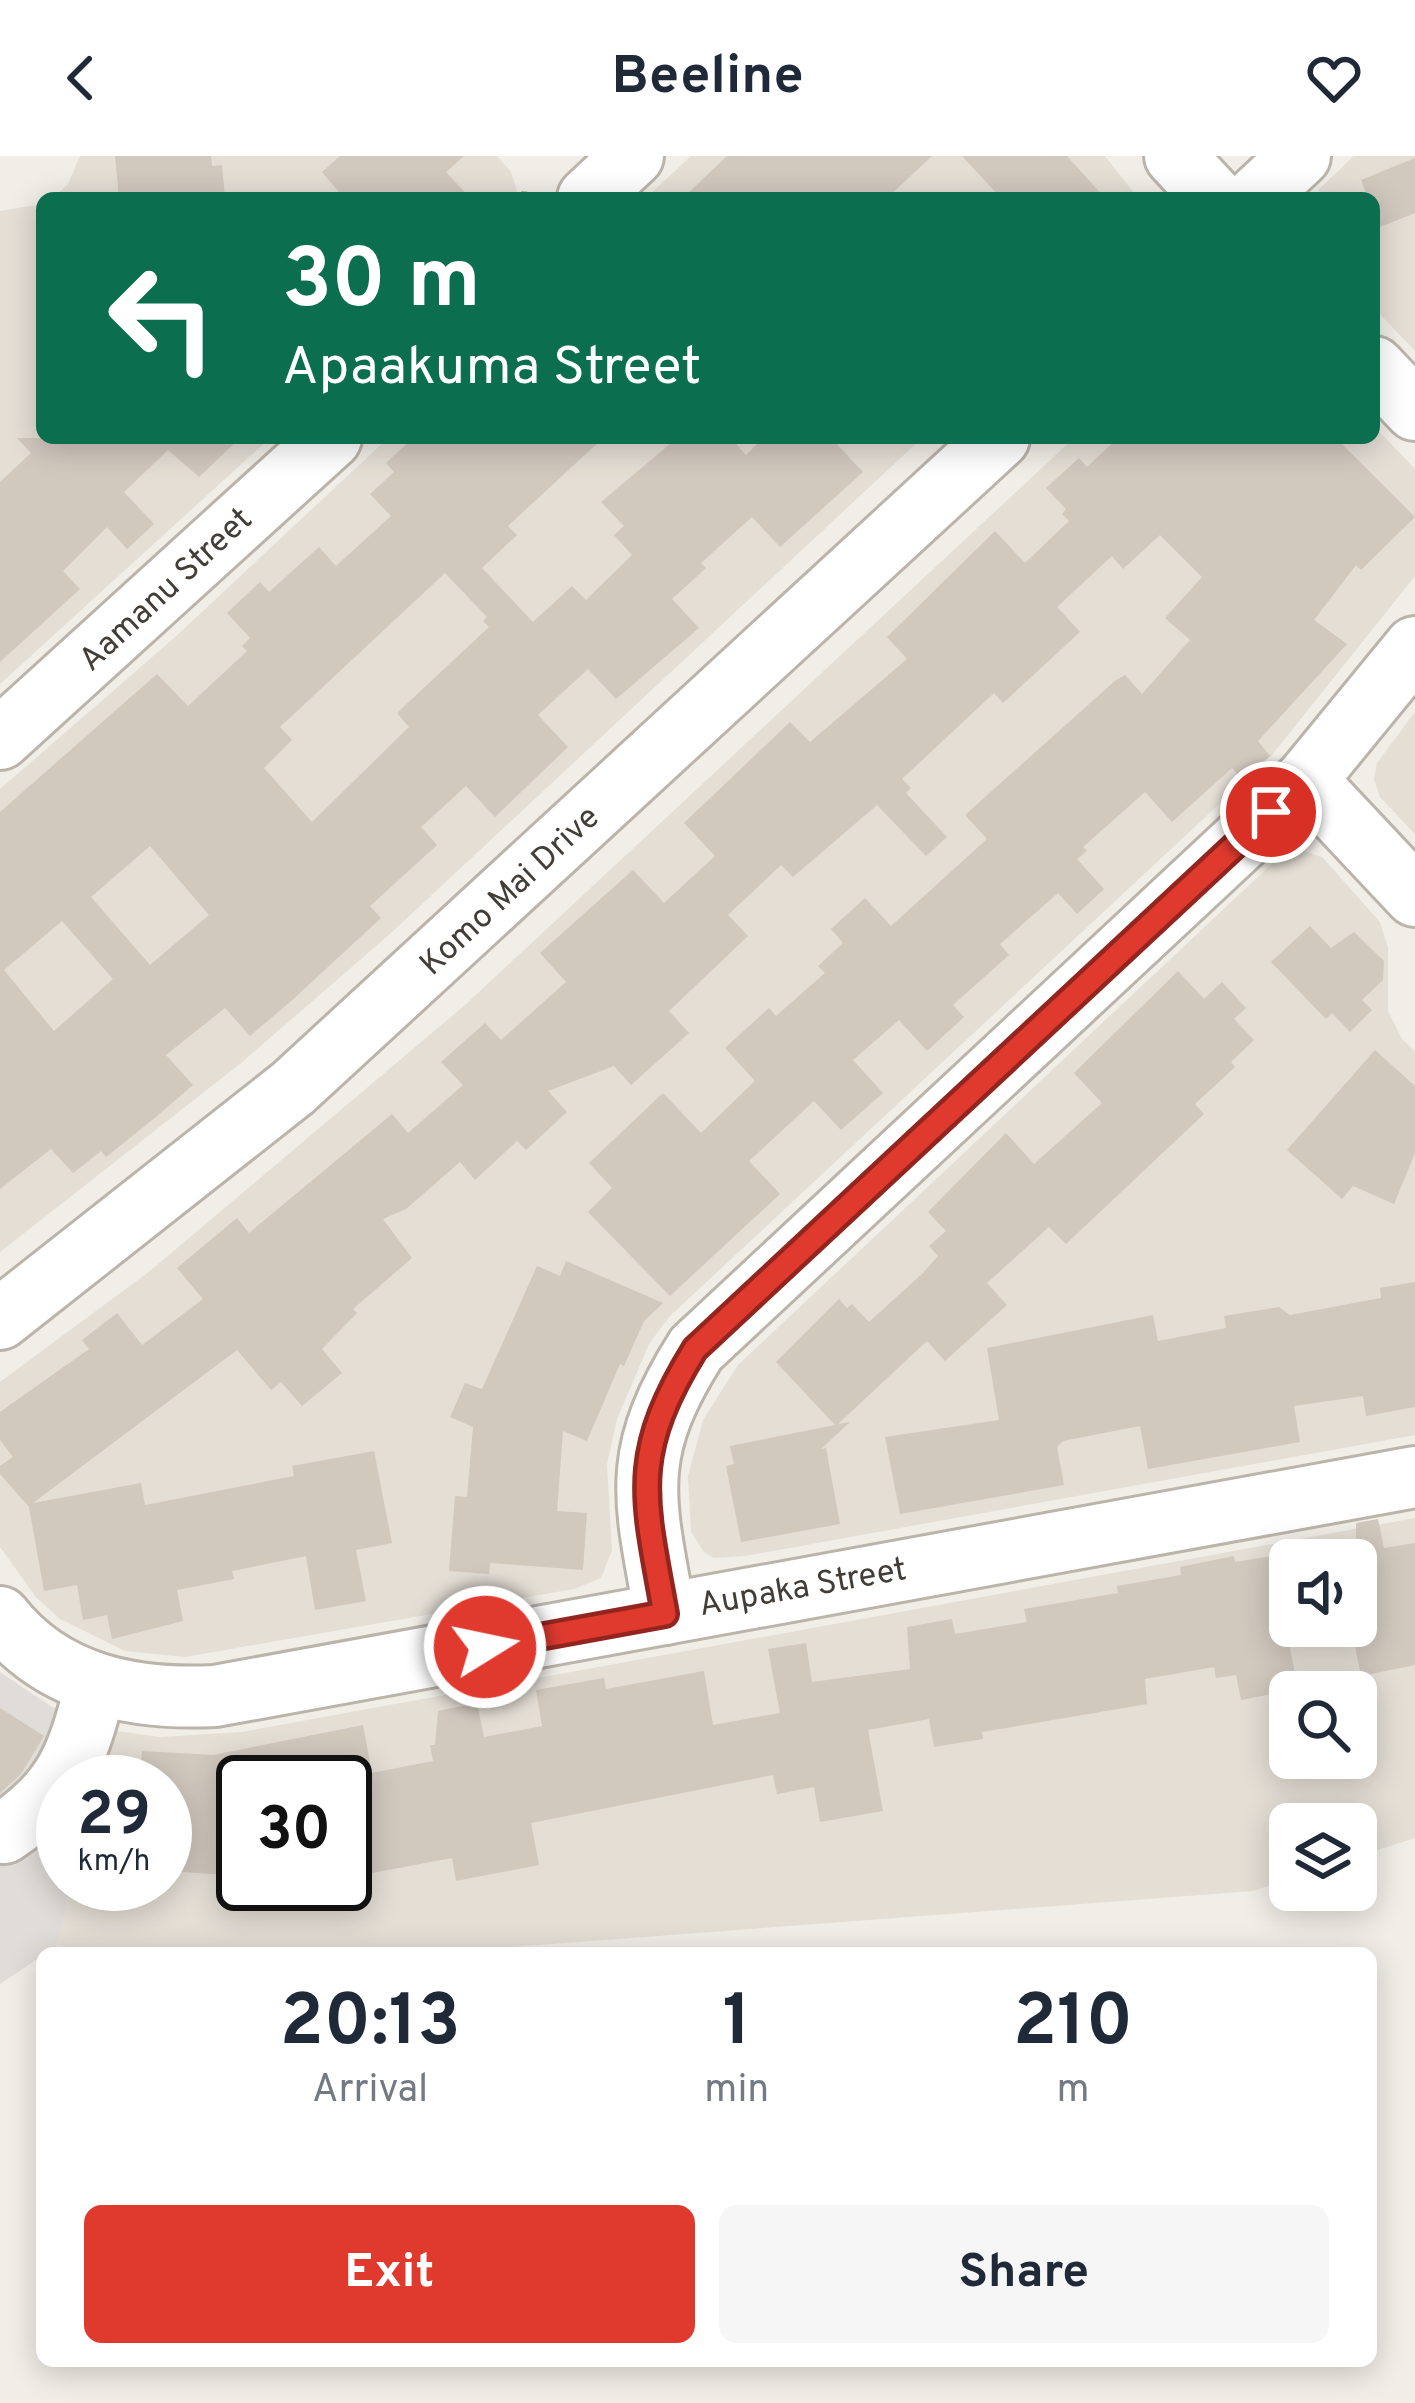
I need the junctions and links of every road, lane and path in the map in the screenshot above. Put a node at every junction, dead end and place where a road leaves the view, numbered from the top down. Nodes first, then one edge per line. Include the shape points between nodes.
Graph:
1 (1175, 156) edge
2 (1300, 156) edge
3 (1208, 192) edge
4 (1261, 192) edge
5 (1380, 373) edge
6 (1415, 410) edge
7 (325, 444) edge
8 (992, 444) edge
9 (1415, 646) edge
10 (0, 740) edge
11 (1306, 780) junction
12 (1415, 896) edge
13 (0, 1318) edge
14 (1415, 1477) edge
15 (665, 1614) junction
16 (0, 1617) edge
17 (96, 1685) junction
18 (4, 1833) dead end

1 - 3 street
2 - 4 street
5 - 6 street
7 - 10 street, Aamanu Street
8 - 13 street, Komo Mai Drive via 310,1073
9 - 11 street
11 - 12 street
11 - 15 street via 695,1349 646,1454 646,1509
14 - 15 street, Aupaka Street
15 - 17 street, Aupaka Street via 215,1696 166,1698
16 - 17 street, Aupaka Street via 27,1646
17 - 18 street via 68,1774 44,1806

